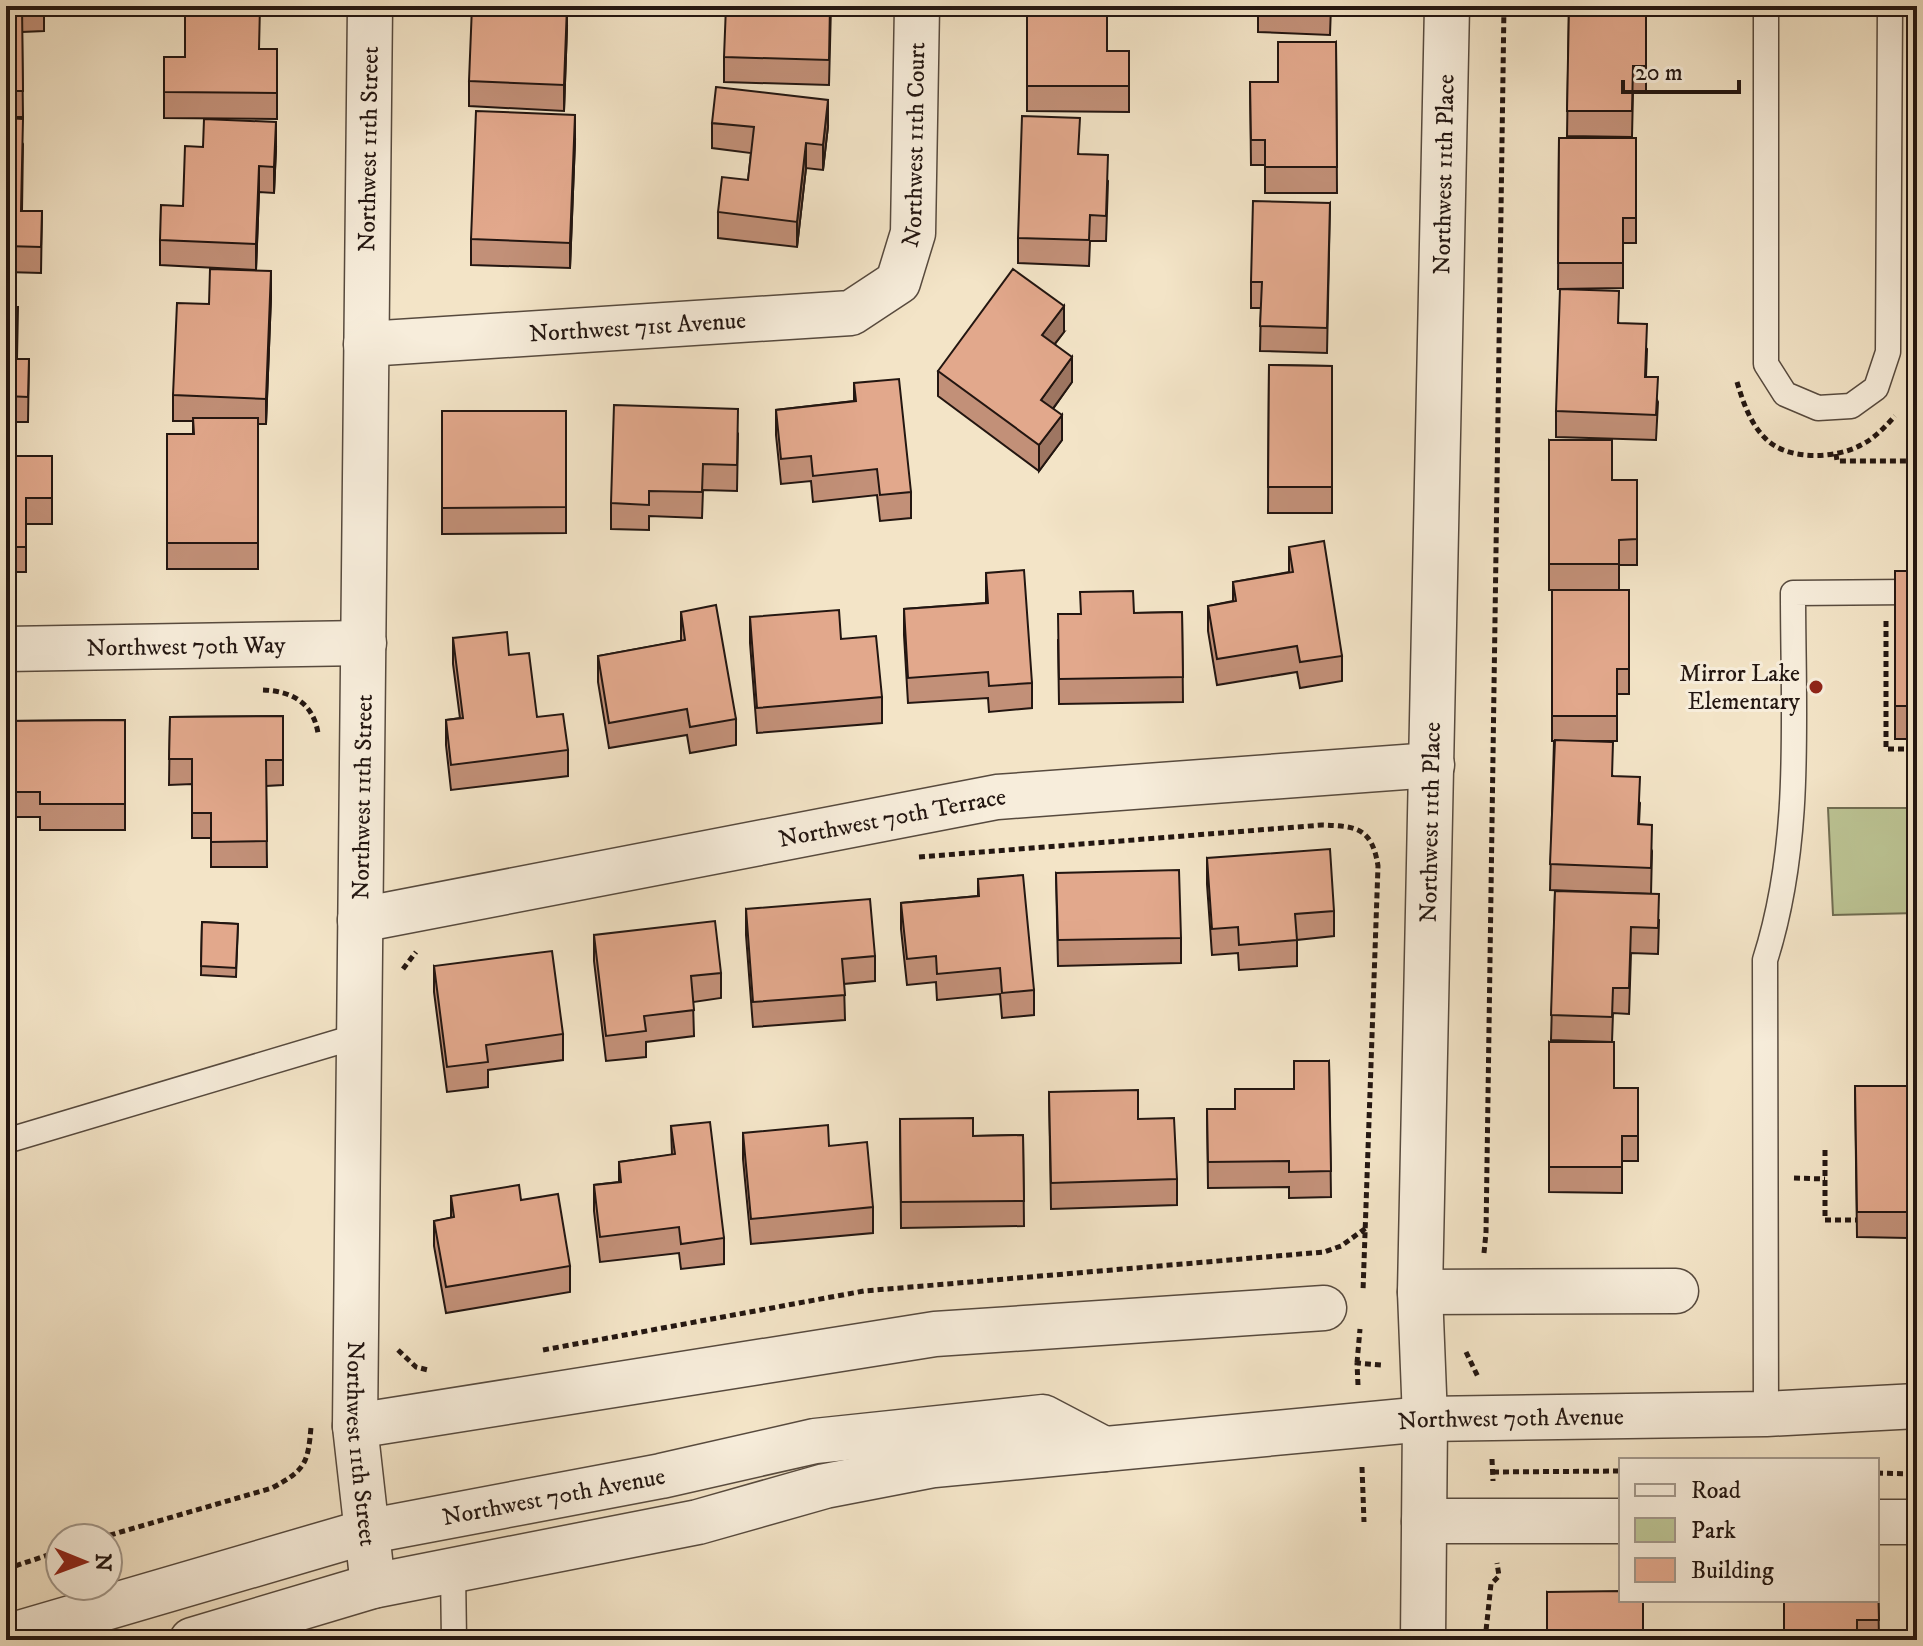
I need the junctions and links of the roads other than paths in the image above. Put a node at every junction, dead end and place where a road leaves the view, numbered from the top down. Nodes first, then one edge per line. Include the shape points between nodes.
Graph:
1 (370, 6) edge
2 (917, 6) edge
3 (1447, 6) edge
4 (1766, 6) edge
5 (1890, 6) edge
6 (898, 282) joint
7 (366, 344) junction
8 (1897, 592) edge
9 (364, 643) junction
10 (6, 649) edge
11 (1432, 765) junction
12 (360, 920) junction
13 (358, 1036) junction
14 (6, 1141) edge
15 (1676, 1291) dead end
16 (1420, 1292) junction
17 (1349, 1310) road end
18 (1917, 1406) edge
19 (1766, 1414) junction
20 (1425, 1419) junction
21 (355, 1426) junction
22 (1104, 1449) junction
23 (1424, 1521) junction
24 (1619, 1521) edge
25 (1879, 1522) edge
26 (1917, 1522) edge
27 (365, 1532) junction
28 (453, 1572) junction
29 (373, 1586) junction
30 (6, 1637) edge
31 (192, 1640) edge
32 (454, 1640) edge
33 (1423, 1640) edge

1 - 7 street, Northwest 11th Street
2 - 6 street, Northwest 11th Court via 913,233
3 - 11 street, Northwest 11th Place
4 - 5 lane via 1766,364 1785,394 1818,408 1851,406 1876,388 1888,352
6 - 7 street, Northwest 71st Avenue via 851,313
7 - 9 street, Northwest 11th Street
8 - 19 lane via 1793,593 1793,810 1777,924 1765,960
9 - 10 street, Northwest 70th Way
9 - 12 street, Northwest 11th Street
11 - 12 street, Northwest 70th Terrace via 997,797
11 - 16 street, Northwest 11th Place
12 - 13 street, Northwest 11th Street
13 - 14 lane
13 - 21 street, Northwest 11th Street
15 - 16 street
16 - 20 street, Northwest 11th Place
17 - 21 street via 935,1334
18 - 19 street, Northwest 70th Avenue
19 - 20 street, Northwest 70th Avenue
20 - 22 street, Northwest 70th Avenue
20 - 23 street, Northwest 11th Place
21 - 27 street, Northwest 11th Street
22 - 27 street, Northwest 70th Avenue via 1043,1417 893,1431 815,1441
22 - 28 street, Northwest 70th Avenue via 934,1465 841,1483 698,1522
23 - 24 street
23 - 33 street, Northwest 11th Place
25 - 26 street
27 - 29 street, Northwest 11th Street
27 - 30 street, Northwest 70th Avenue
28 - 29 street, Northwest 70th Avenue
28 - 32 lane
29 - 31 street, Northwest 70th Avenue

